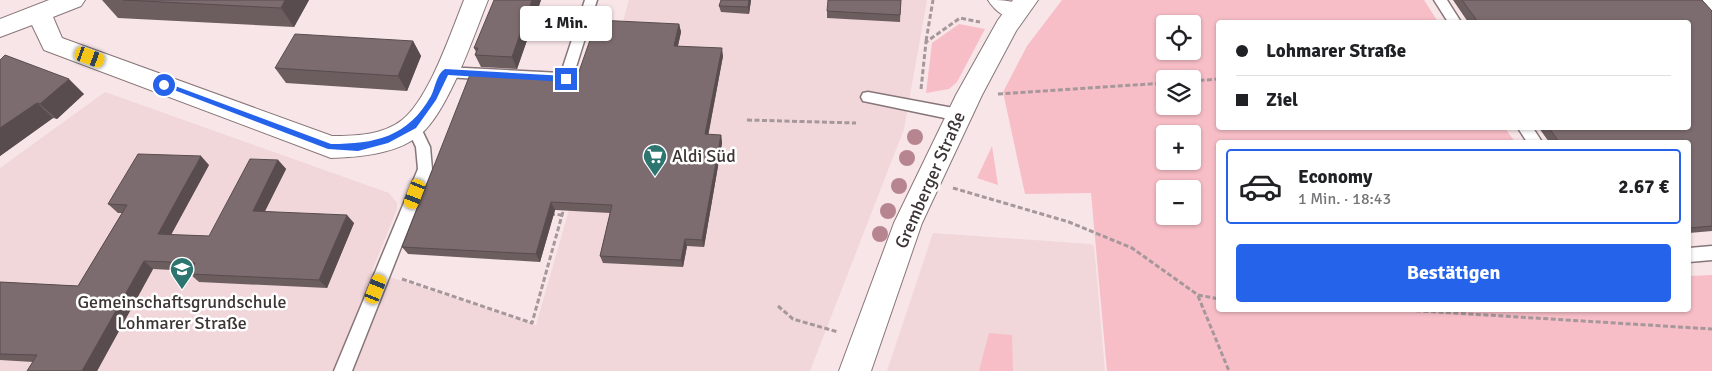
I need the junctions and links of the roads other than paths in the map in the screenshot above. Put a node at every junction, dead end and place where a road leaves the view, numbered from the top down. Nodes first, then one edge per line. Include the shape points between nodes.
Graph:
1 (72, 0) edge
2 (476, 0) edge
3 (591, 0) edge
4 (1440, 0) edge
5 (1706, 0) edge
6 (1712, 8) edge
7 (1012, 9) edge
8 (39, 13) junction
9 (1454, 20) edge
10 (0, 28) edge
11 (445, 72) junction
12 (868, 97) dead end
13 (964, 105) junction
14 (413, 126) junction
15 (1712, 253) edge
16 (1691, 255) edge
17 (343, 371) edge
18 (855, 371) edge

1 - 8 street
2 - 11 street
3 - 11 lane via 566,79
4 - 9 lane
5 - 6 lane
7 - 13 street, Gremberger Straße
8 - 10 street
8 - 14 street via 53,44 331,147 358,147 385,141
11 - 14 street via 434,98
12 - 13 lane via 919,107
13 - 18 street, Gremberger Straße via 908,223
14 - 17 lane via 423,147 425,169
15 - 16 lane

